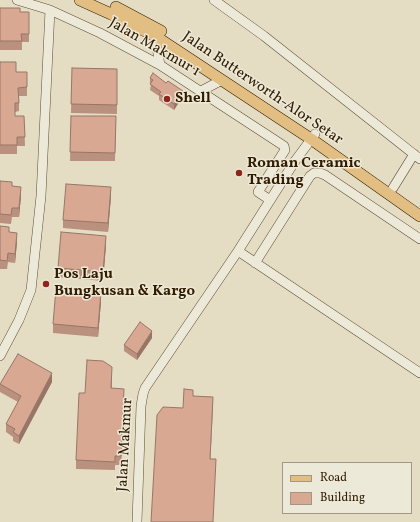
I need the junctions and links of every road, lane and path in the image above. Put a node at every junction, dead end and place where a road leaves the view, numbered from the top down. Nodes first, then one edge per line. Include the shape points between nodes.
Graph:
1 (17, 0) edge
2 (80, 0) edge
3 (98, 0) edge
4 (214, 0) edge
5 (50, 10) junction
6 (155, 36) junction
7 (160, 65) junction
8 (222, 80) junction
9 (201, 90) junction
10 (313, 136) junction
11 (282, 154) junction
12 (417, 156) edge
13 (295, 161) junction
14 (393, 188) junction
15 (270, 200) junction
16 (420, 207) edge
17 (420, 216) edge
18 (420, 239) edge
19 (238, 251) junction
20 (255, 263) junction
21 (0, 356) edge
22 (420, 373) edge
23 (137, 522) edge

1 - 5 street, Jalan Makmur 1
2 - 6 main road, Jalan Butterworth-Alor Setar
3 - 10 main road, Jalan Butterworth-Alor Setar via 167,35
4 - 12 street
5 - 7 street, Jalan Makmur 1
5 - 21 street via 40,196 31,290
6 - 7 street
6 - 8 main road, Jalan Butterworth-Alor Setar
7 - 9 street, Jalan Makmur 1
8 - 9 street
8 - 10 main road, Jalan Butterworth-Alor Setar
9 - 11 street, Jalan Makmur 1 via 284,146
10 - 13 street, Jalan Makmur
10 - 14 main road, Jalan Butterworth-Alor Setar
10 - 17 main road, Jalan Butterworth-Alor Setar
11 - 13 street
11 - 15 street via 258,192
12 - 14 street
13 - 15 street, Jalan Makmur
14 - 16 main road, Jalan Butterworth-Alor Setar
15 - 19 street, Jalan Makmur
18 - 20 street via 320,172 310,176
19 - 20 street
19 - 23 street, Jalan Makmur via 143,394
20 - 22 street

